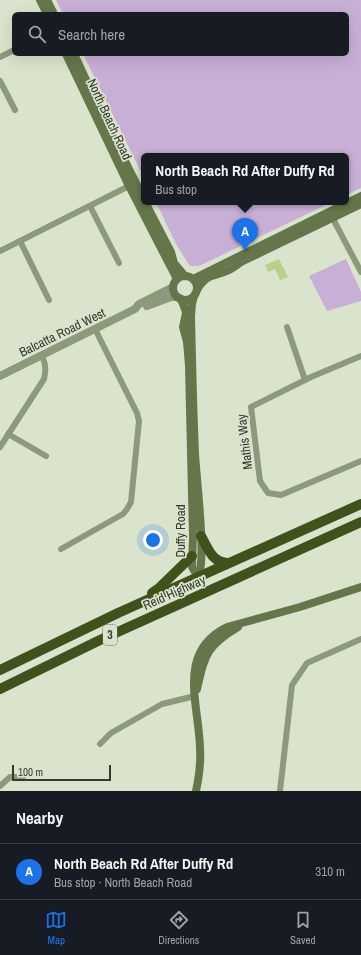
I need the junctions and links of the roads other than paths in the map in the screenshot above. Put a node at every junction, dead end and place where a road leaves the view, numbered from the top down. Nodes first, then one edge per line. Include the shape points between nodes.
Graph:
1 (40, 0) edge
2 (47, 0) edge
3 (46, 12) edge
4 (53, 12) edge
5 (12, 51) edge
6 (0, 56) edge
7 (67, 56) edge
8 (75, 56) edge
9 (0, 81) edge
10 (15, 110) dead end
11 (133, 184) junction
12 (141, 195) edge
13 (361, 196) edge
14 (141, 201) edge
15 (349, 204) edge
16 (361, 204) edge
17 (143, 205) edge
18 (147, 205) edge
19 (347, 205) edge
20 (90, 206) junction
21 (331, 215) junction
22 (20, 241) junction
23 (0, 251) edge
24 (119, 263) dead end
25 (361, 272) edge
26 (185, 276) junction
27 (177, 279) junction
28 (193, 279) junction
29 (173, 287) junction
30 (195, 293) junction
31 (179, 298) junction
32 (48, 300) dead end
33 (135, 309) junction
34 (288, 327) dead end
35 (95, 329) junction
36 (42, 356) junction
37 (361, 356) edge
38 (0, 376) edge
39 (305, 380) junction
40 (8, 434) junction
41 (0, 447) edge
42 (46, 456) dead end
43 (361, 461) edge
44 (361, 504) edge
45 (361, 522) edge
46 (201, 536) junction
47 (61, 549) dead end
48 (192, 556) junction
49 (228, 563) junction
50 (198, 577) junction
51 (221, 586) junction
52 (361, 587) edge
53 (181, 603) junction
54 (118, 613) junction
55 (361, 640) edge
56 (0, 670) edge
57 (0, 689) edge
58 (195, 696) junction
59 (100, 744) dead end
60 (23, 777) dead end
61 (0, 786) edge
62 (196, 791) edge
63 (280, 791) edge

1 - 3 main road
2 - 4 main road
5 - 6 street
7 - 11 main road, North Beach Road
8 - 11 main road, North Beach Road
9 - 10 street
11 - 12 main road, North Beach Road
11 - 14 main road, North Beach Road
11 - 20 street
13 - 15 main road
16 - 21 main road
17 - 27 main road, North Beach Road
18 - 26 main road via 174,263
19 - 21 main road
20 - 22 street
20 - 24 street
21 - 25 street
21 - 28 main road
21 - 30 main road via 229,270 211,275 202,282
22 - 23 street
22 - 32 street
26 - 27 main road
26 - 28 main road
27 - 29 main road
28 - 30 main road via 196,284
29 - 31 main road
29 - 33 street, Balcatta Road West
30 - 31 main road via 188,299
30 - 46 main road, Duffy Road via 191,316
31 - 33 street, Balcatta Road West via 170,297
31 - 48 main road, Duffy Road via 186,313 183,327 189,366 194,536
33 - 35 street, Balcatta Road West
34 - 39 street
35 - 36 street, Balcatta Road West
35 - 47 street via 139,421 131,502 123,514
36 - 38 street, Balcatta Road West
36 - 40 street via 46,364 44,378
37 - 39 street, Mathis Way
39 - 43 street, Mathis Way via 251,407 260,482 268,493 281,495
40 - 41 street
40 - 42 street
44 - 49 highway, Reid Highway / 3
45 - 51 highway, Reid Highway / 3
46 - 49 highway via 217,560
46 - 50 main road, Duffy Road via 201,566
48 - 50 main road, Duffy Road via 192,567
48 - 54 highway via 160,588
49 - 50 highway, Reid Highway / 3
50 - 51 highway via 204,584
50 - 53 highway via 193,591
50 - 54 highway, Reid Highway / 3
51 - 53 highway, Reid Highway / 3
52 - 58 main road via 217,632 201,648 193,678
53 - 57 highway, Reid Highway / 3
54 - 56 highway, Reid Highway / 3
55 - 63 street via 307,663 292,685
58 - 59 street via 162,704 148,711 111,733
58 - 62 main road via 200,747
60 - 61 street via 10,777

